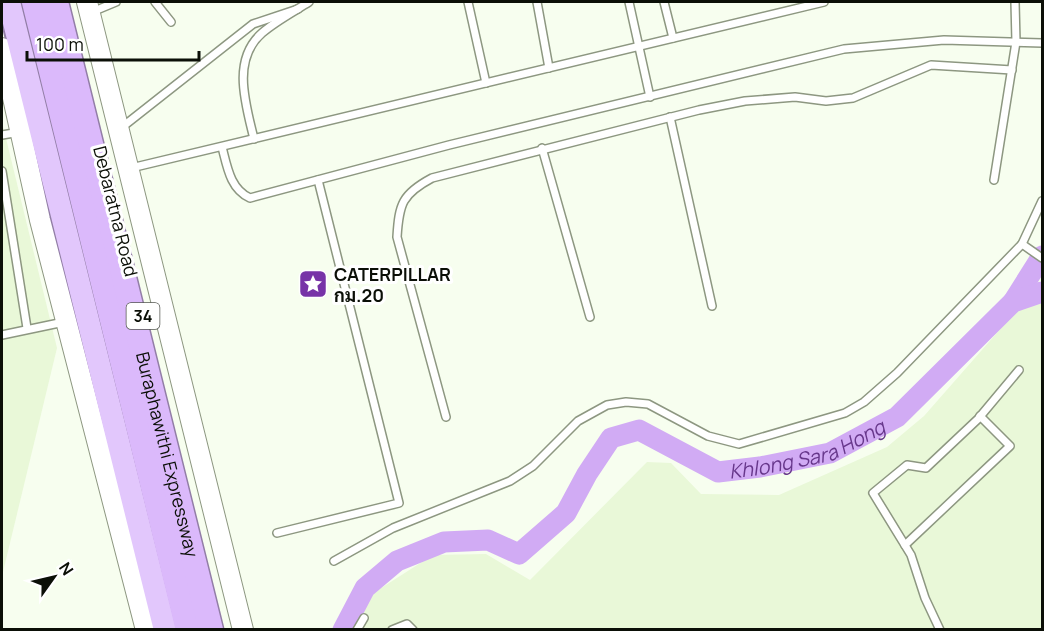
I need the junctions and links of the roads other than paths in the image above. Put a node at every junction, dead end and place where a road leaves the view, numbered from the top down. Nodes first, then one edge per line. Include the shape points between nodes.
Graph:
1 (9, 2) edge
2 (34, 2) edge
3 (56, 2) edge
4 (63, 2) edge
5 (116, 2) edge
6 (155, 2) edge
7 (309, 2) edge
8 (468, 2) edge
9 (537, 2) edge
10 (629, 2) edge
11 (664, 2) edge
12 (824, 2) edge
13 (1015, 2) edge
14 (88, 7) edge
15 (298, 9) junction
16 (171, 22) dead end
17 (673, 38) junction
18 (1016, 42) junction
19 (1042, 43) edge
20 (640, 46) junction
21 (2, 48) edge
22 (549, 68) junction
23 (1012, 70) junction
24 (486, 83) junction
25 (650, 97) junction
26 (670, 117) junction
27 (119, 130) junction
28 (22, 132) junction
29 (2, 135) edge
30 (254, 139) junction
31 (222, 147) junction
32 (542, 148) junction
33 (128, 169) junction
34 (2, 171) edge
35 (318, 180) junction
36 (994, 180) dead end
37 (1042, 201) edge
38 (1022, 244) junction
39 (1042, 258) edge
40 (712, 306) dead end
41 (590, 317) dead end
42 (66, 321) junction
43 (27, 328) junction
44 (2, 335) edge
45 (1018, 370) dead end
46 (980, 416) junction
47 (446, 417) dead end
48 (277, 533) dead end
49 (905, 545) junction
50 (334, 561) dead end
51 (364, 618) dead end
52 (240, 624) edge
53 (146, 630) edge
54 (165, 630) edge
55 (188, 630) edge
56 (211, 630) edge
57 (222, 630) edge
58 (357, 630) edge
59 (392, 630) edge
60 (413, 630) edge
61 (940, 630) edge

1 - 54 highway
2 - 55 highway, Buraphawithi Expressway
3 - 56 highway, Buraphawithi Expressway
4 - 57 highway, Debaratna Road / 34
5 - 14 lane
6 - 16 lane
7 - 15 lane
8 - 24 lane
9 - 22 lane
10 - 20 lane
11 - 17 lane
12 - 17 lane
13 - 18 lane
14 - 27 main road, Debaratna Road / 34
15 - 27 lane via 253,24
15 - 30 lane via 262,32 244,66 244,97
17 - 20 lane
18 - 19 lane
18 - 23 lane
18 - 25 lane via 944,40 844,49
20 - 22 lane
20 - 25 lane
21 - 28 main road
22 - 24 lane
23 - 26 lane via 931,65 853,98 745,101
23 - 36 lane
24 - 30 lane
25 - 35 lane
26 - 32 lane
26 - 40 lane
27 - 33 main road, Debaratna Road / 34
28 - 29 lane
28 - 42 main road
30 - 31 lane
31 - 33 lane
31 - 35 lane via 232,181 240,194 250,198
32 - 41 lane
32 - 47 lane via 432,178 408,193 398,209 397,237
33 - 52 main road, Debaratna Road / 34
34 - 43 lane
35 - 48 lane via 399,503
37 - 38 lane
38 - 39 lane
38 - 50 lane via 897,373 845,413 739,444 708,436 648,404 607,405 578,421 533,465 510,481 393,528
42 - 43 lane
42 - 53 main road
43 - 44 lane
45 - 46 lane
46 - 49 lane via 1010,447
46 - 49 lane via 926,468 907,465 873,493
49 - 61 lane
51 - 58 lane
59 - 60 lane via 407,624

